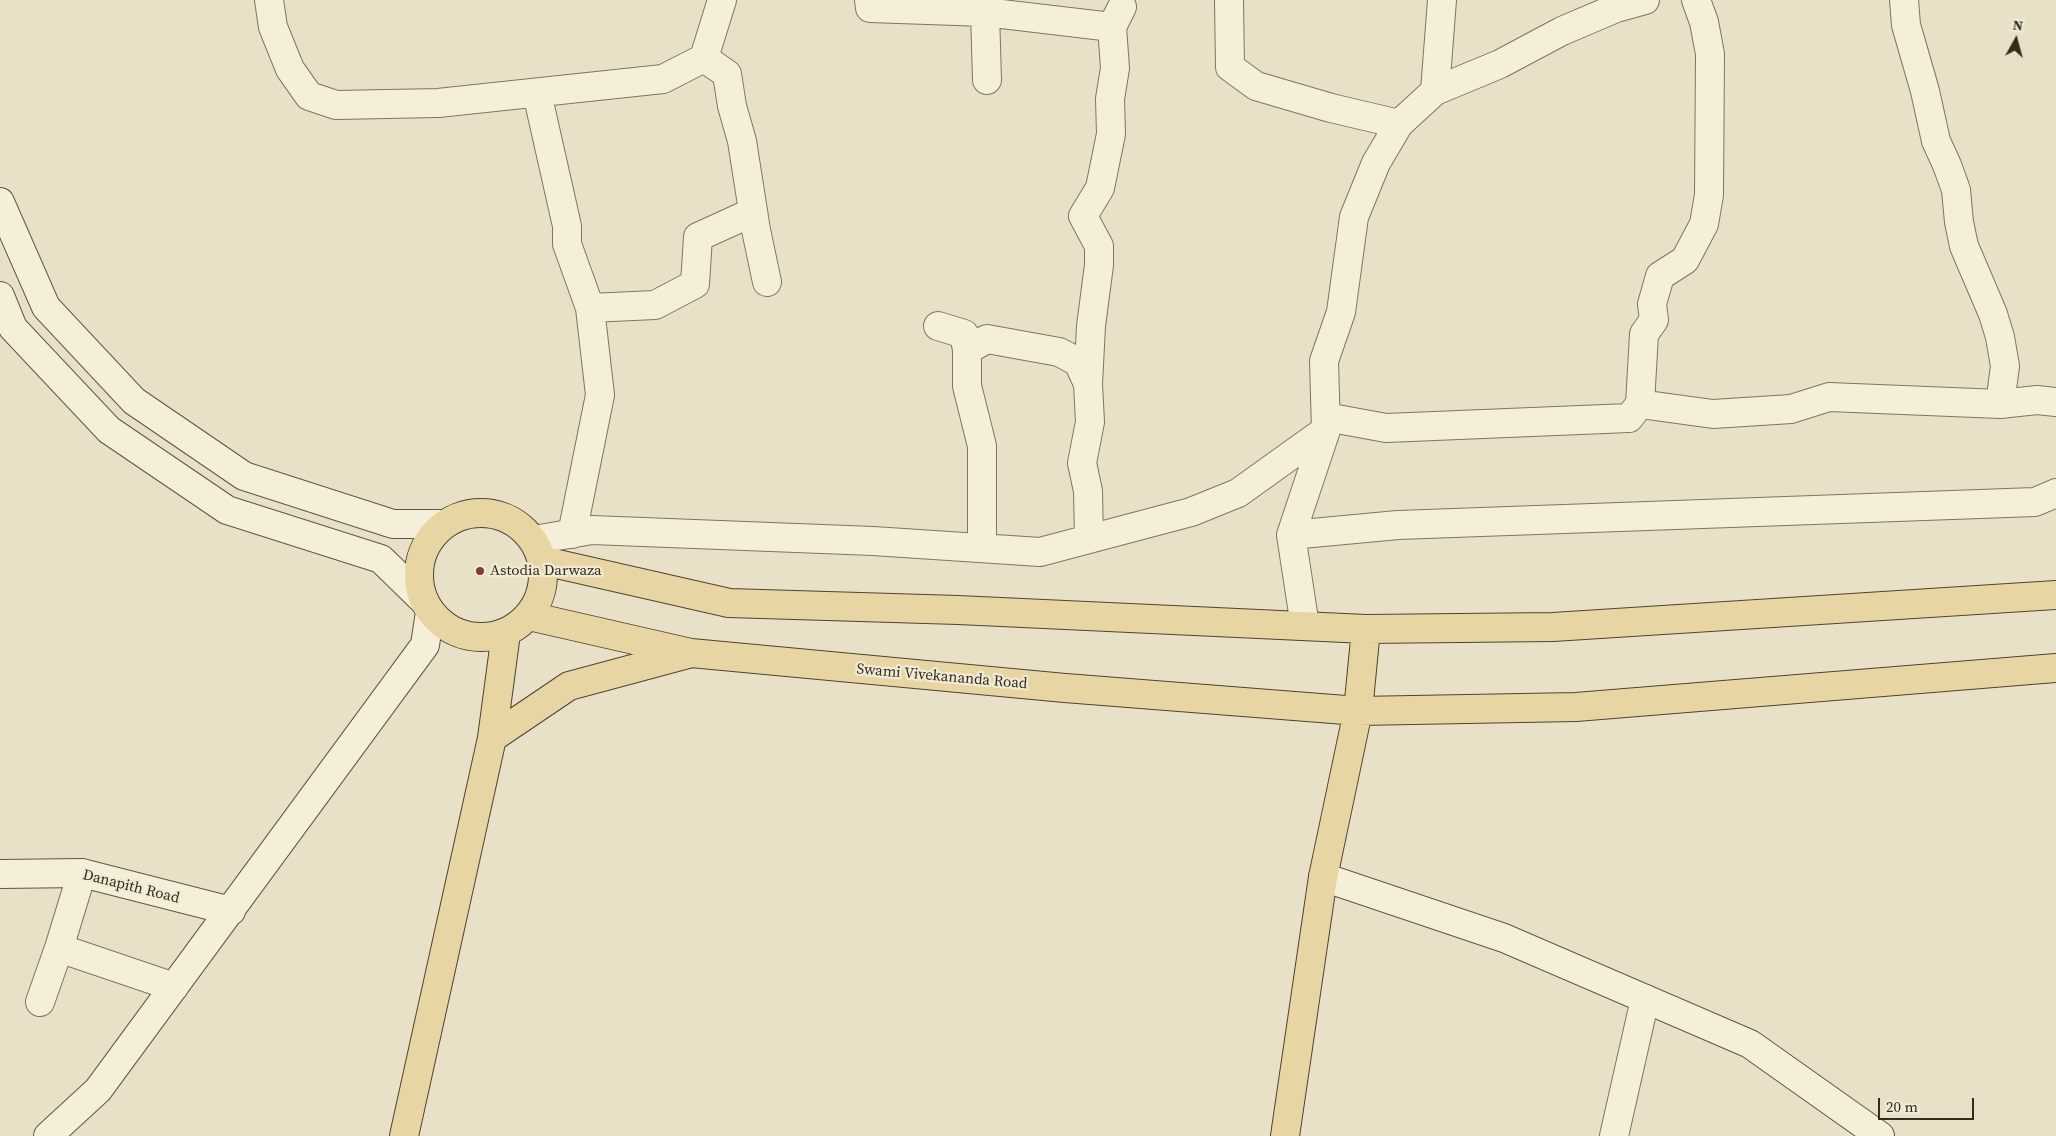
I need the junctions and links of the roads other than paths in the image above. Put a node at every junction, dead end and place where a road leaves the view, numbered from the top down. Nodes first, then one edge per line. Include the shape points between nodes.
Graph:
1 (269, 0) edge
2 (722, 0) edge
3 (869, 0) edge
4 (1229, 0) edge
5 (1442, 0) edge
6 (1645, 0) edge
7 (1696, 0) edge
8 (1904, 0) edge
9 (985, 12) junction
10 (704, 58) junction
11 (987, 80) dead end
12 (1436, 91) junction
13 (537, 93) junction
14 (1399, 124) junction
15 (0, 202) edge
16 (753, 212) junction
17 (767, 282) dead end
18 (0, 296) edge
19 (590, 308) junction
20 (938, 326) dead end
21 (967, 350) junction
22 (1088, 384) junction
23 (2056, 402) edge
24 (1640, 404) junction
25 (2000, 404) junction
26 (1326, 423) junction
27 (2056, 493) edge
28 (444, 524) junction
29 (572, 534) junction
30 (1291, 535) junction
31 (1089, 539) junction
32 (982, 548) junction
33 (539, 551) junction
34 (2056, 595) edge
35 (427, 606) junction
36 (529, 616) junction
37 (1305, 626) junction
38 (1366, 628) junction
39 (506, 633) junction
40 (691, 653) junction
41 (2056, 668) edge
42 (1358, 711) junction
43 (492, 738) junction
44 (82, 873) junction
45 (0, 874) edge
46 (1322, 878) junction
47 (231, 911) junction
48 (59, 948) junction
49 (174, 987) junction
50 (1645, 998) junction
51 (40, 1002) dead end
52 (48, 1136) edge
53 (404, 1136) edge
54 (1284, 1136) edge
55 (1614, 1136) edge
56 (1880, 1136) edge

1 - 13 street via 273,27 290,68 309,96 336,105 438,103
2 - 10 street
3 - 9 street via 870,8
4 - 14 street via 1230,67 1256,86
5 - 12 street
6 - 12 street via 1616,8 1562,31 1500,64
7 - 24 street via 1710,54 1709,194 1704,224 1685,260 1660,276 1652,304 1654,320 1644,334
8 - 25 street via 1906,25 1936,141 1956,190 1958,222 1964,246 2000,337 2005,366
9 - 11 street
9 - 22 street via 1117,17 1110,134 1100,188 1083,216 1099,246
10 - 13 street via 662,79
10 - 16 street via 727,74
12 - 14 street
13 - 19 street via 567,226 567,244
14 - 26 street via 1376,163 1354,217 1341,312 1324,361
15 - 28 street via 46,307 134,401 244,476 392,524
16 - 17 street
16 - 19 street via 698,237 696,284 655,305
18 - 35 street via 14,328 109,430 227,510 381,559
19 - 29 street via 600,395
20 - 21 street via 964,334
21 - 22 street via 987,339 1059,352 1078,362
21 - 32 street via 967,386 982,446
22 - 31 street via 1090,422 1082,463 1088,491
23 - 25 street via 2037,400
24 - 25 street via 1713,414 1790,409 1829,397
24 - 26 street via 1629,418 1386,428
26 - 30 street
26 - 31 street via 1238,493 1191,512
27 - 30 street via 2035,502 1398,525
28 - 33 main road via 463,514 500,515 511,519
28 - 35 main road via 427,542 419,563 418,579
29 - 32 street via 601,531
29 - 33 street
30 - 37 street
31 - 32 street via 1040,552
33 - 36 main road via 542,593
33 - 37 main road via 729,603
34 - 38 main road via 1553,627
35 - 39 main road via 446,627 457,633 478,638
35 - 47 street via 425,645
36 - 39 main road
36 - 40 main road, Swami Vivekananda Road
37 - 38 main road
38 - 42 main road
39 - 43 main road
40 - 42 main road, Swami Vivekananda Road
40 - 43 main road via 569,686
41 - 42 main road, Swami Vivekananda Road via 1576,707
42 - 46 main road
43 - 53 main road
44 - 45 street, Danapith Road
44 - 47 street, Danapith Road
44 - 48 street
46 - 50 street via 1504,938
46 - 54 main road
47 - 49 street
48 - 49 street
48 - 51 street
49 - 52 street via 98,1090
50 - 55 street
50 - 56 street via 1750,1044

